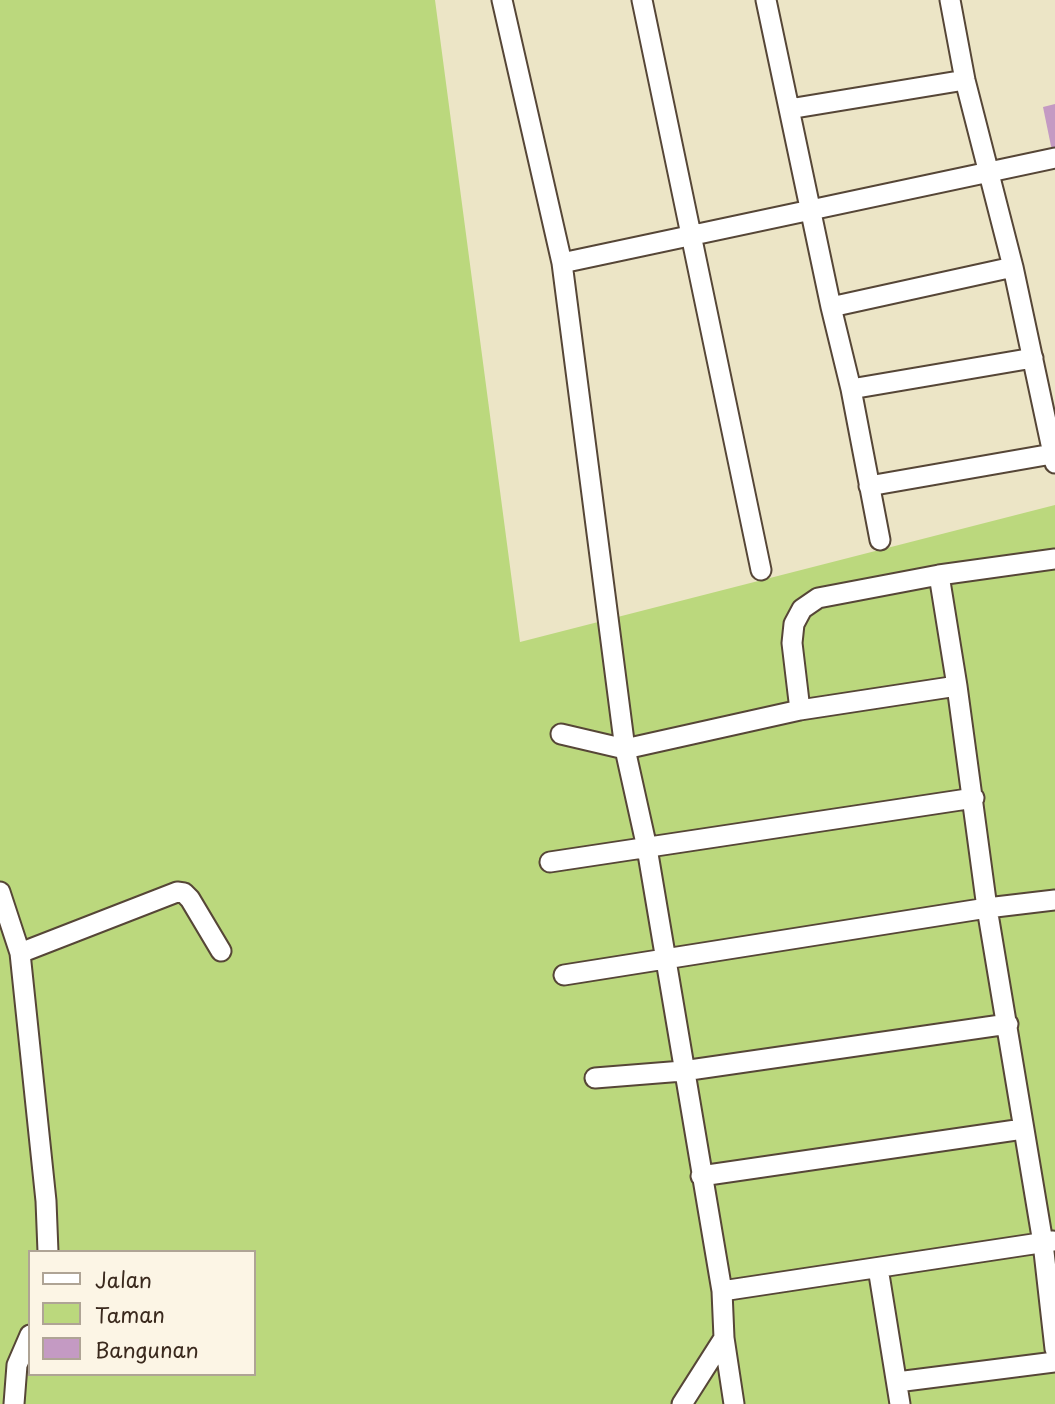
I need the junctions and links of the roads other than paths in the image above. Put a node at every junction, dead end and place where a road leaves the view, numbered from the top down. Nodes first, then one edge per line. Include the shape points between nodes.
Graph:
1 (502, 0) edge
2 (642, 0) edge
3 (766, 0) edge
4 (950, 0) edge
5 (965, 80) junction
6 (789, 110) junction
7 (1055, 158) edge
8 (988, 173) junction
9 (810, 209) junction
10 (692, 234) junction
11 (562, 263) junction
12 (1013, 267) junction
13 (831, 307) junction
14 (1033, 358) junction
15 (851, 388) junction
16 (1053, 458) edge
17 (869, 486) junction
18 (880, 540) dead end
19 (1055, 559) edge
20 (761, 570) dead end
21 (939, 575) junction
22 (957, 686) junction
23 (800, 710) junction
24 (561, 734) dead end
25 (625, 749) junction
26 (974, 799) junction
27 (648, 848) junction
28 (550, 862) dead end
29 (0, 892) edge
30 (1055, 900) edge
31 (987, 908) junction
32 (221, 951) dead end
33 (20, 953) junction
34 (666, 959) junction
35 (564, 975) dead end
36 (1008, 1024) junction
37 (683, 1071) junction
38 (595, 1078) dead end
39 (1023, 1129) junction
40 (701, 1175) junction
41 (1049, 1242) edge
42 (48, 1250) edge
43 (878, 1268) junction
44 (722, 1291) junction
45 (724, 1338) junction
46 (28, 1340) edge
47 (1055, 1349) edge
48 (1055, 1362) edge
49 (897, 1382) junction
50 (14, 1404) edge
51 (682, 1404) edge
52 (734, 1404) edge
53 (900, 1404) edge

1 - 11 street
2 - 10 street
3 - 6 street
4 - 5 street
5 - 6 street
5 - 8 street
6 - 9 street
7 - 8 street
8 - 9 street
8 - 12 street
9 - 10 street
9 - 13 street
10 - 11 street
10 - 20 street
11 - 25 street
12 - 13 street
12 - 14 street
13 - 15 street
14 - 15 street
14 - 16 street
15 - 17 street
16 - 17 street
17 - 18 street
19 - 21 street
21 - 22 street
21 - 23 street via 818,598 803,609 793,624 792,643
22 - 23 street
22 - 26 street
23 - 25 street
24 - 25 street
25 - 27 street
26 - 27 street
26 - 31 street
27 - 28 street
27 - 34 street
29 - 33 street
30 - 31 street
31 - 34 street
31 - 36 street
32 - 33 street via 190,899 177,892
33 - 42 street
34 - 35 street
34 - 37 street
36 - 37 street
36 - 39 street
37 - 38 street
37 - 40 street
39 - 40 street
39 - 41 street
40 - 44 street
41 - 43 street
41 - 47 street
43 - 44 street
43 - 49 street
44 - 45 street
45 - 51 street
45 - 52 street
46 - 50 street via 17,1365
48 - 49 street
49 - 53 street

